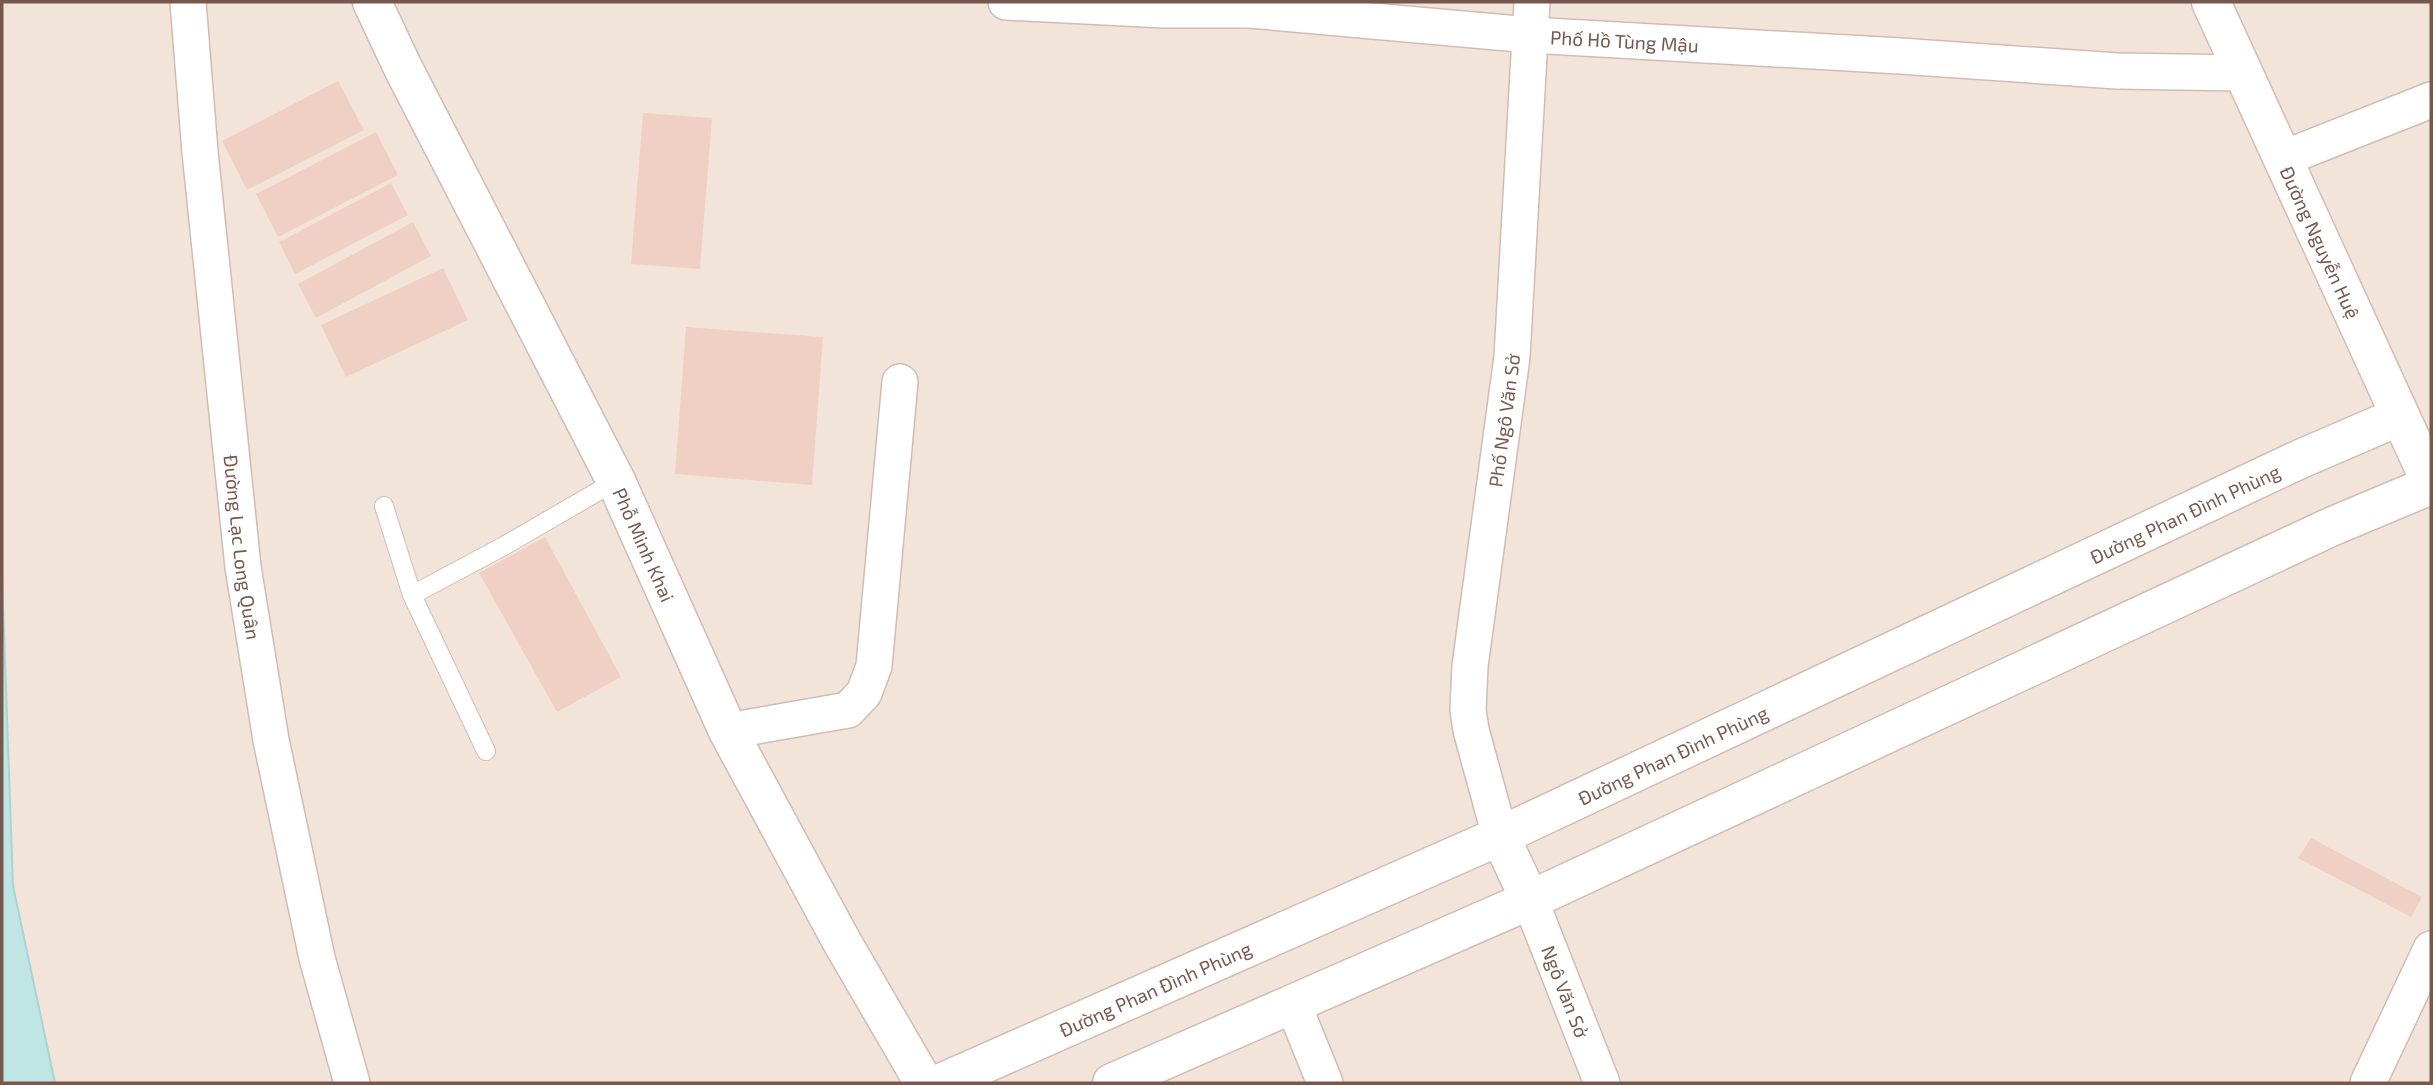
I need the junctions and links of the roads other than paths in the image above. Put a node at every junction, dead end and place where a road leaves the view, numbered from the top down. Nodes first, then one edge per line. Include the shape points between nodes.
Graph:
1 (188, 2) edge
2 (372, 2) edge
3 (1006, 2) edge
4 (2211, 2) edge
5 (1164, 6) edge
6 (1531, 18) edge
7 (2243, 73) junction
8 (2431, 100) edge
9 (2282, 159) junction
10 (900, 382) dead end
11 (2400, 416) junction
12 (616, 481) junction
13 (2431, 484) edge
14 (384, 506) dead end
15 (412, 596) junction
16 (728, 731) junction
17 (486, 751) dead end
18 (1500, 836) junction
19 (1530, 900) junction
20 (2431, 949) edge
21 (1293, 1003) junction
22 (352, 1083) edge
23 (923, 1083) edge
24 (941, 1083) edge
25 (1112, 1083) edge
26 (1325, 1083) edge
27 (1602, 1083) edge
28 (2368, 1083) edge

1 - 22 street, Đường Lạc Long Quân via 243,567 271,740 317,958
2 - 12 street, Phỗ Minh Khai
3 - 5 street, Phố Hồ Tùng Mậu
4 - 7 street, Đường Nguyễn Huệ
5 - 6 street, Phố Hồ Tùng Mậu
6 - 7 street, Phố Hồ Tùng Mậu via 1900,56 2117,71
6 - 18 street, Phố Ngô Văn Sở via 1512,357 1470,666 1471,730
7 - 9 street, Đường Nguyễn Huệ
8 - 9 street
9 - 11 street, Đường Nguyễn Huệ
10 - 16 street via 874,666 864,693 848,710
11 - 13 street, Đường Nguyễn Huệ
11 - 18 street, Đường Phan Đình Phùng
12 - 15 lane
12 - 16 street, Phỗ Minh Khai
13 - 19 street
14 - 15 lane
15 - 17 lane
16 - 23 street, Phỗ Minh Khai
18 - 19 street
18 - 24 street, Đường Phan Đình Phùng
19 - 21 street
19 - 27 street, Ngô Văn Sở
20 - 28 street
21 - 25 street
21 - 26 street

